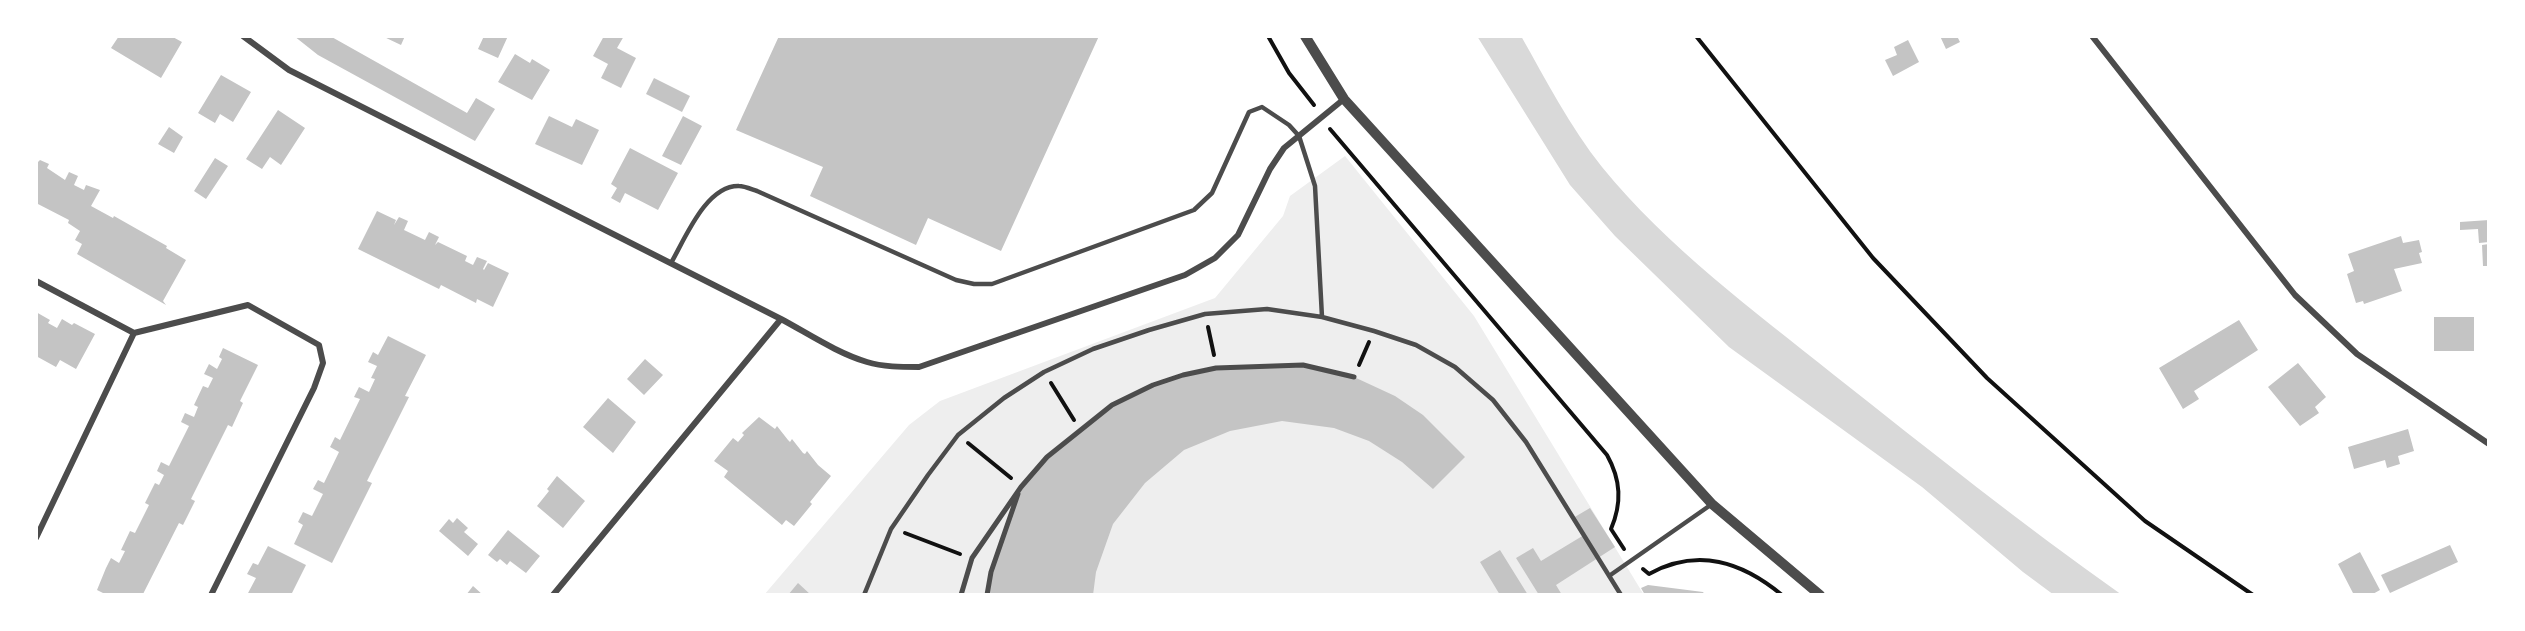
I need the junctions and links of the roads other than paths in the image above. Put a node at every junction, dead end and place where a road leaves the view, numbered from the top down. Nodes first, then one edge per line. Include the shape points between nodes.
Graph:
1 (243, 36) edge
2 (1305, 36) edge
3 (2092, 36) edge
4 (1344, 99) junction
5 (1299, 136) junction
6 (671, 264) junction
7 (36, 281) edge
8 (1322, 317) junction
9 (781, 319) junction
10 (134, 333) junction
11 (1354, 377) road end
12 (2489, 444) edge
13 (1021, 487) junction
14 (1712, 504) junction
15 (36, 538) edge
16 (1609, 576) junction
17 (212, 595) edge
18 (553, 595) edge
19 (864, 595) edge
20 (961, 595) edge
21 (987, 595) edge
22 (1620, 595) edge
23 (1820, 595) edge

1 - 6 street via 289,70
2 - 4 street
3 - 12 street via 2295,296 2357,354
4 - 5 street
4 - 14 street
5 - 6 lane via 1262,107 1254,108 1212,193 1194,210 992,284 956,280 739,186 720,190 710,198
5 - 8 lane via 1315,186
5 - 9 street via 1284,148 1270,169 1238,235 1215,258 1185,275 919,367 867,362
6 - 9 street
7 - 10 street
8 - 16 lane via 1416,345 1455,367 1493,400 1526,442
8 - 19 lane via 1267,309 1205,314 1093,349 1044,372 958,435 891,529
9 - 18 street
10 - 15 street
10 - 17 street via 248,305 320,345 323,363 314,388
11 - 13 street via 1303,365 1216,368 1183,375 1112,405 1047,457
13 - 20 street via 972,558
13 - 21 street via 991,572
14 - 16 lane
14 - 23 street
16 - 22 lane

